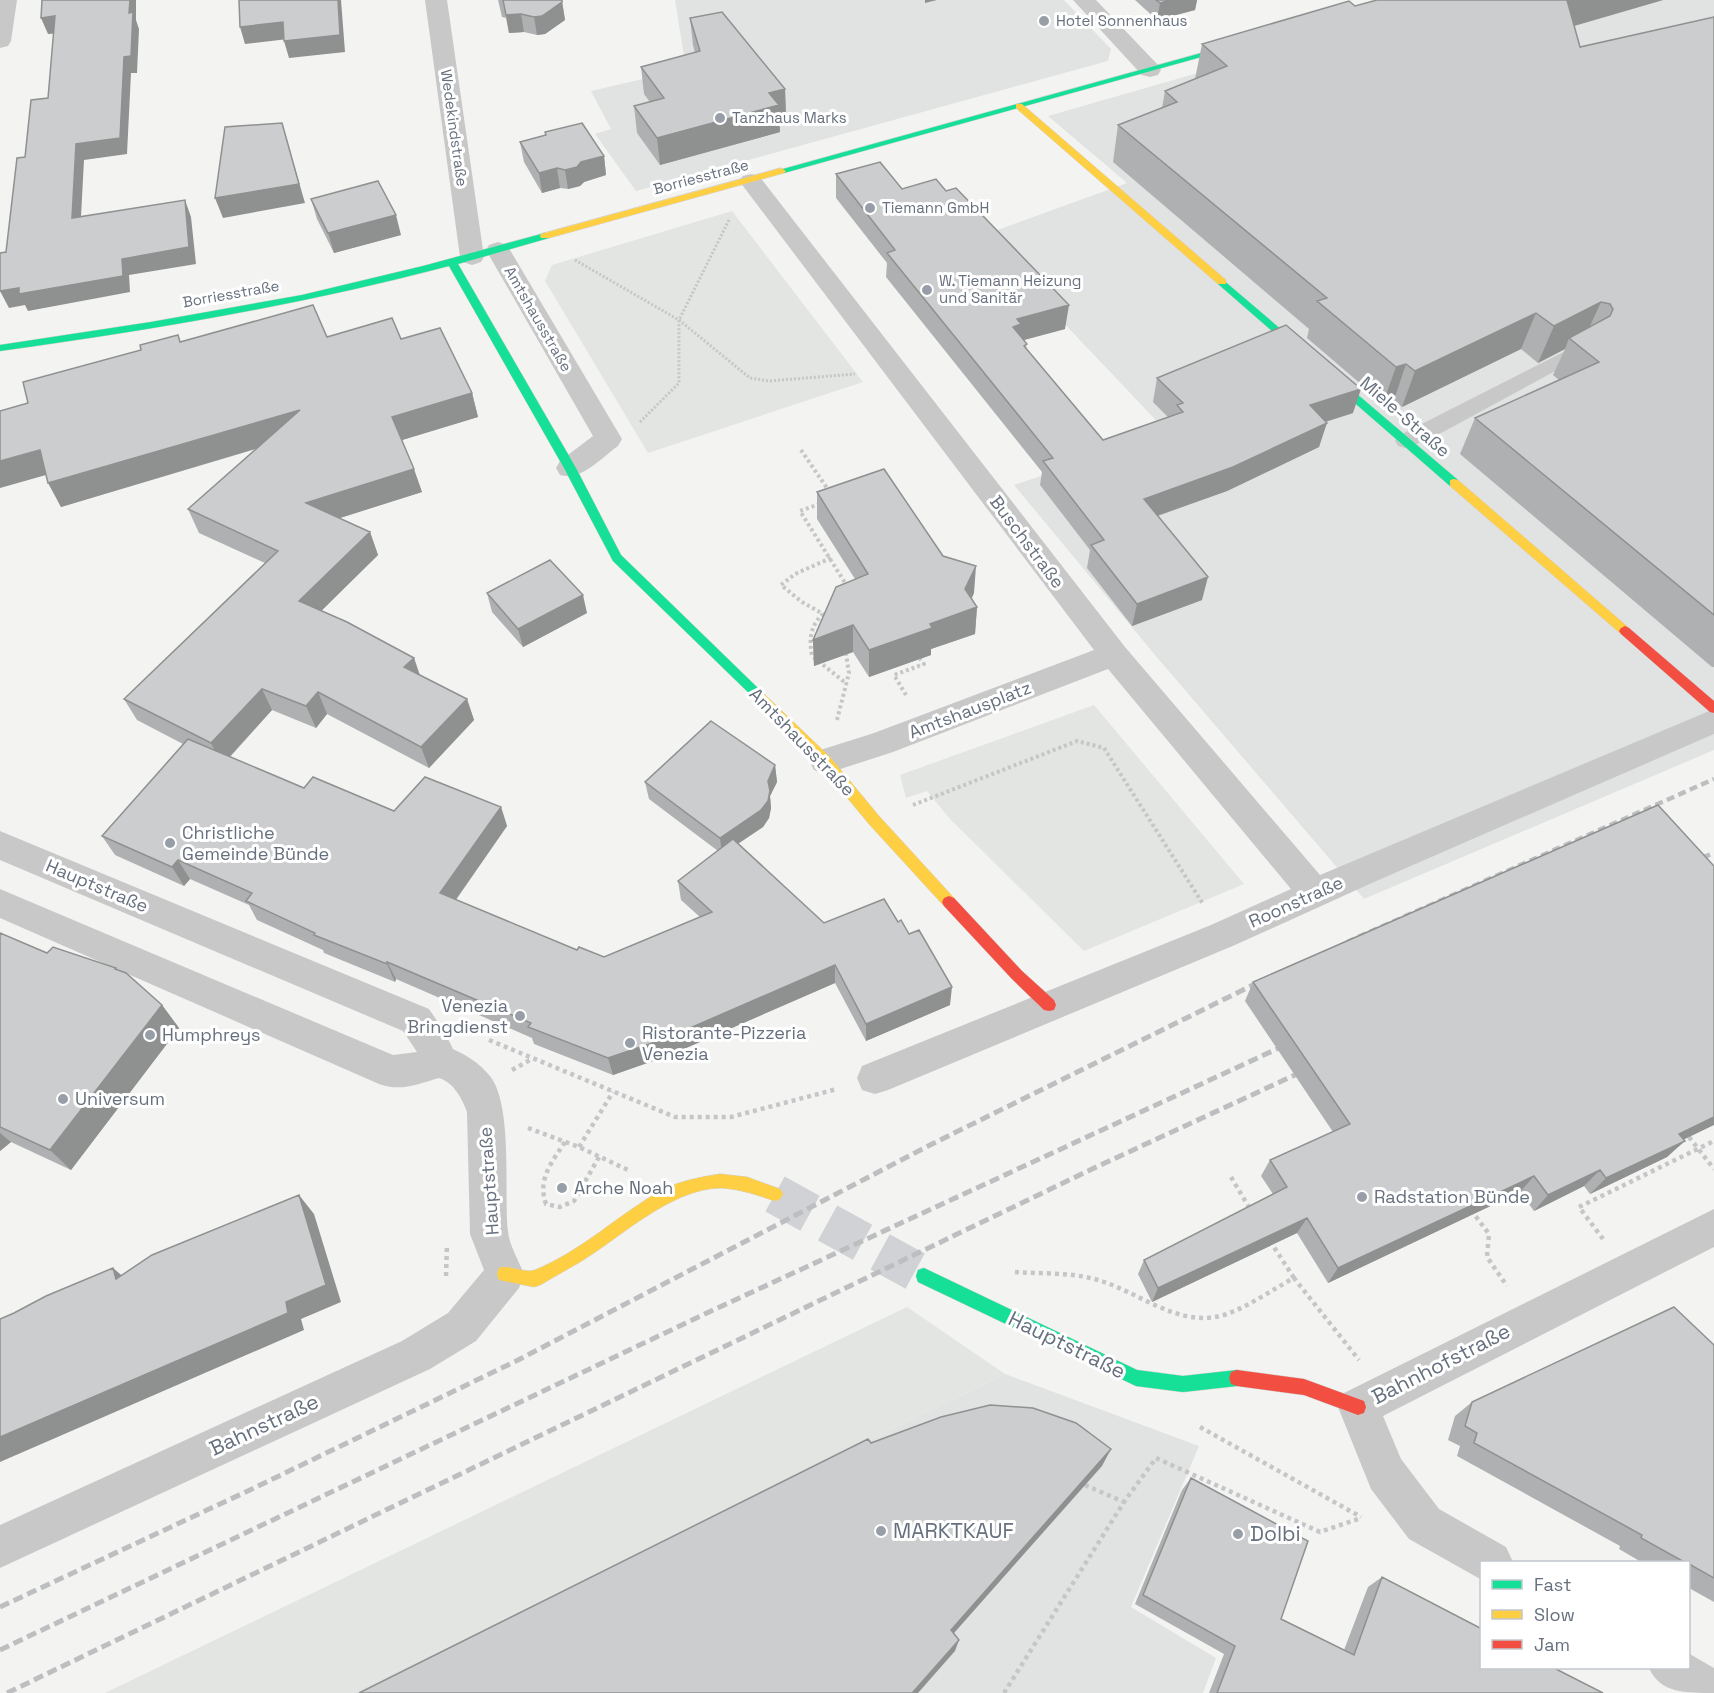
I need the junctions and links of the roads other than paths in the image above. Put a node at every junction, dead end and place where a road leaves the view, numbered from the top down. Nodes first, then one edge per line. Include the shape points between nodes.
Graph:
1 (436, 0) edge
2 (1084, 0) edge
3 (3, 10) edge
4 (0, 41) edge
5 (1253, 41) edge
6 (1150, 70) junction
7 (1019, 106) junction
8 (751, 181) junction
9 (498, 250) junction
10 (462, 259) junction
11 (1585, 347) edge
12 (0, 348) edge
13 (1405, 441) junction
14 (570, 468) junction
15 (1114, 656) junction
16 (1714, 708) edge
17 (1714, 721) edge
18 (825, 761) junction
19 (0, 845) edge
20 (1315, 893) junction
21 (0, 903) edge
22 (1049, 1005) junction
23 (440, 1061) junction
24 (875, 1078) road end
25 (775, 1194) tunnel mouth
26 (1714, 1227) edge
27 (506, 1274) junction
28 (924, 1276) tunnel mouth
29 (1371, 1400) junction
30 (0, 1547) edge
31 (1488, 1561) edge
32 (1673, 1669) edge
33 (1714, 1693) edge

1 - 10 street, Wedekindstraße
2 - 6 street
3 - 4 street
5 - 6 street, Borriesstraße
6 - 7 street, Borriesstraße
7 - 8 street, Borriesstraße
7 - 13 street, Miele-Straße
8 - 9 street, Borriesstraße
8 - 15 street, Buschstraße
9 - 10 street, Borriesstraße
9 - 14 street, Amtshausstraße via 608,439
10 - 12 street, Borriesstraße via 302,298 134,329
10 - 14 street, Amtshausstraße
11 - 13 lane
13 - 16 street, Miele-Straße
14 - 18 street, Amtshausstraße via 617,558
15 - 18 street, Amtshausplatz
15 - 20 street, Buschstraße
17 - 20 street, Roonstraße
18 - 22 street, Amtshausstraße via 874,820
19 - 23 street, Hauptstraße via 416,1020
20 - 22 street, Roonstraße via 1223,935
21 - 23 street via 392,1072
22 - 24 street, Roonstraße
23 - 27 street, Hauptstraße via 457,1068 478,1089 485,1112 489,1234
25 - 27 street via 747,1184 720,1181 694,1185 668,1195 534,1279
26 - 29 street, Bahnhofstraße
27 - 30 street, Bahnstraße via 462,1327 416,1355
28 - 29 street, Hauptstraße via 1136,1378 1183,1384 1236,1378
29 - 31 street, Bahnhofstraße via 1386,1474 1424,1524
32 - 33 street

